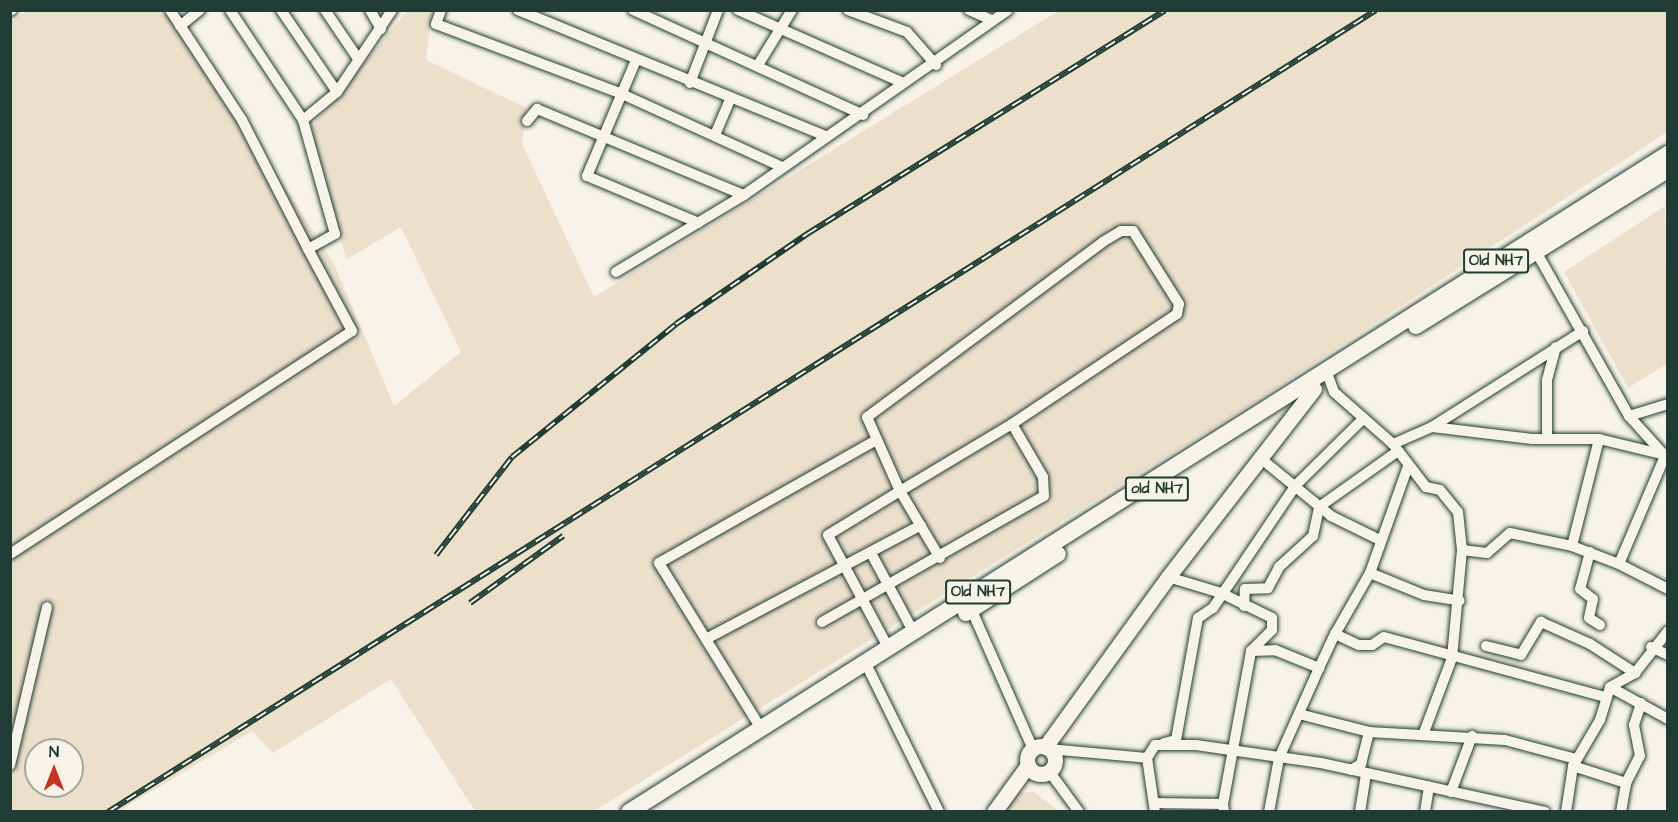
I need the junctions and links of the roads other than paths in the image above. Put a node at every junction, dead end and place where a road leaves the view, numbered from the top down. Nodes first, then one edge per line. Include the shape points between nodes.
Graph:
1 (170, 10) edge
2 (200, 10) edge
3 (230, 10) edge
4 (282, 10) edge
5 (325, 10) edge
6 (370, 10) edge
7 (392, 10) edge
8 (441, 10) edge
9 (518, 10) edge
10 (718, 10) edge
11 (738, 10) edge
12 (792, 10) edge
13 (848, 10) edge
14 (969, 10) edge
15 (1008, 10) edge
16 (636, 11) edge
17 (991, 20) junction
18 (180, 26) junction
19 (381, 29) junction
20 (781, 29) junction
21 (705, 46) junction
22 (359, 60) junction
23 (636, 60) junction
24 (758, 65) junction
25 (936, 65) junction
26 (901, 82) junction
27 (690, 83) junction
28 (337, 92) junction
29 (622, 94) junction
30 (730, 100) junction
31 (863, 115) junction
32 (303, 120) junction
33 (527, 121) dead end
34 (608, 135) junction
35 (715, 135) junction
36 (825, 136) junction
37 (1668, 154) edge
38 (782, 168) junction
39 (1668, 170) edge
40 (744, 195) junction
41 (699, 223) junction
42 (1533, 246) junction
43 (308, 249) junction
44 (616, 272) dead end
45 (1583, 331) junction
46 (1556, 348) junction
47 (1327, 375) junction
48 (1314, 389) junction
49 (1668, 404) edge
50 (1629, 416) junction
51 (1364, 418) junction
52 (1012, 424) junction
53 (1432, 427) junction
54 (1547, 438) junction
55 (1599, 439) junction
56 (875, 441) junction
57 (1395, 447) junction
58 (1666, 456) edge
59 (1259, 457) junction
60 (1408, 466) junction
61 (1296, 485) junction
62 (900, 491) junction
63 (1319, 507) junction
64 (921, 525) junction
65 (1380, 540) junction
66 (1572, 546) junction
67 (1462, 550) junction
68 (1590, 552) junction
69 (10, 554) edge
70 (871, 554) junction
71 (940, 558) junction
72 (1619, 564) junction
73 (844, 569) junction
74 (1370, 573) junction
75 (1168, 577) junction
76 (886, 586) junction
77 (1668, 589) edge
78 (1221, 593) junction
79 (862, 601) junction
80 (1460, 601) junction
81 (969, 604) junction
82 (1244, 606) junction
83 (47, 608) dead end
84 (822, 622) dead end
85 (1600, 625) dead end
86 (1668, 631) edge
87 (914, 633) junction
88 (1335, 634) junction
89 (706, 639) junction
90 (1486, 646) dead end
91 (1651, 647) junction
92 (889, 649) junction
93 (1251, 651) junction
94 (1668, 655) edge
95 (1452, 658) junction
96 (868, 668) junction
97 (1318, 669) junction
98 (1635, 673) junction
99 (1608, 692) junction
100 (1641, 703) junction
101 (1299, 714) junction
102 (1668, 719) edge
103 (762, 730) junction
104 (1369, 732) junction
105 (1423, 735) junction
106 (1472, 736) junction
107 (1155, 745) junction
108 (1042, 748) junction
109 (1232, 752) junction
110 (1147, 758) junction
111 (1279, 759) junction
112 (1574, 763) junction
113 (10, 765) edge
114 (1028, 765) junction
115 (1351, 770) junction
116 (1049, 771) junction
117 (1366, 773) junction
118 (1626, 783) junction
119 (1429, 786) junction
120 (1451, 792) junction
121 (1155, 807) edge
122 (1224, 808) edge
123 (1075, 809) edge
124 (629, 812) edge
125 (648, 812) edge
126 (939, 812) edge
127 (994, 812) edge
128 (1269, 812) edge
129 (1360, 812) edge
130 (1425, 812) edge
131 (1545, 812) edge
132 (1566, 812) edge
133 (1621, 812) edge

1 - 18 street
2 - 18 street
3 - 32 street
4 - 28 street
5 - 22 street
6 - 19 street
7 - 19 street
8 - 29 street via 436,24
9 - 23 street
10 - 21 street
11 - 20 street
12 - 20 street
13 - 25 street via 907,32
14 - 17 street
15 - 17 street
16 - 21 street
17 - 25 street
18 - 43 street via 243,120
19 - 22 street
20 - 24 street
20 - 26 street
21 - 24 street
21 - 27 street
22 - 28 street
23 - 27 street
23 - 29 street
24 - 31 street
25 - 26 street
26 - 31 street
27 - 30 street
28 - 32 street
29 - 34 street
29 - 35 street
30 - 35 street
30 - 36 street
31 - 36 street
32 - 43 street via 335,234
33 - 34 street via 537,109
34 - 40 street
34 - 41 street via 587,176
35 - 38 street
36 - 38 street
37 - 42 main road, Old NH7
38 - 40 street
39 - 42 main road, old NH7
40 - 41 street
41 - 44 street
42 - 45 street
42 - 47 main road, Old NH7
43 - 69 street via 352,331
45 - 46 street
45 - 50 street
46 - 53 street
46 - 54 street via 1547,380
47 - 48 main road, old NH7
47 - 51 street via 1334,392
47 - 81 main road, Old NH7
48 - 59 main road
48 - 81 main road, old NH7
49 - 50 street
50 - 58 street
51 - 57 street
51 - 61 street
52 - 56 street via 1177,314 1179,304 1134,231 1121,231 1103,242 869,414
52 - 62 street
52 - 71 street via 1043,477 1044,496
53 - 54 street via 1446,433
53 - 57 street
54 - 55 street
55 - 58 street
55 - 66 street
56 - 62 street
56 - 89 street via 659,563
57 - 60 street
57 - 63 street
58 - 72 street
59 - 61 street
59 - 75 main road
60 - 65 street
60 - 67 street via 1458,512
61 - 63 street
61 - 78 street
62 - 64 street
62 - 73 street via 828,535
63 - 65 street
63 - 82 street via 1313,536 1279,567 1268,588 1245,588
64 - 70 street
64 - 71 street
65 - 74 street
66 - 67 street via 1510,533 1487,552
66 - 68 street
67 - 80 street
68 - 72 street
68 - 85 street via 1580,589 1593,598 1589,618
70 - 73 street
70 - 76 street
71 - 76 street
72 - 77 street
73 - 79 street
73 - 89 street
74 - 80 street via 1424,595
74 - 88 street
75 - 78 street
75 - 108 main road
76 - 79 street
76 - 87 street
78 - 82 street
78 - 107 street via 1213,608 1198,618 1176,740
79 - 84 street
79 - 92 street
80 - 95 street
81 - 87 main road, Old NH7
81 - 96 main road, old NH7
81 - 108 street
82 - 93 street via 1272,618 1272,630
83 - 113 street
86 - 91 street
87 - 92 main road, Old NH7
88 - 95 street via 1359,645 1372,645 1384,637
88 - 97 street
89 - 103 street
90 - 98 street via 1521,655 1540,622 1590,644
91 - 94 street
91 - 98 street
92 - 96 main road, Old NH7
93 - 97 street via 1275,650
93 - 109 street
95 - 99 street
95 - 105 street
96 - 103 main road, Old NH7
96 - 125 main road, old NH7
96 - 126 street
97 - 101 street
98 - 99 street
99 - 100 street
99 - 112 street via 1600,720
100 - 102 street
100 - 118 street via 1634,725 1640,756
101 - 104 street
101 - 111 street
103 - 124 main road, Old NH7
104 - 105 street
104 - 115 street via 1361,764
105 - 106 street
106 - 112 street
106 - 120 street
107 - 109 street
107 - 110 street
108 - 110 street
108 - 114 main road
108 - 116 main road via 1055,759
109 - 111 street
109 - 122 street
110 - 121 street
111 - 115 street
111 - 128 street
112 - 118 street
112 - 132 street
114 - 116 main road via 1039,773
114 - 127 main road
115 - 117 street
116 - 123 street
117 - 119 street
117 - 129 street
118 - 133 street
119 - 120 street
119 - 130 street
120 - 131 street
121 - 122 street

